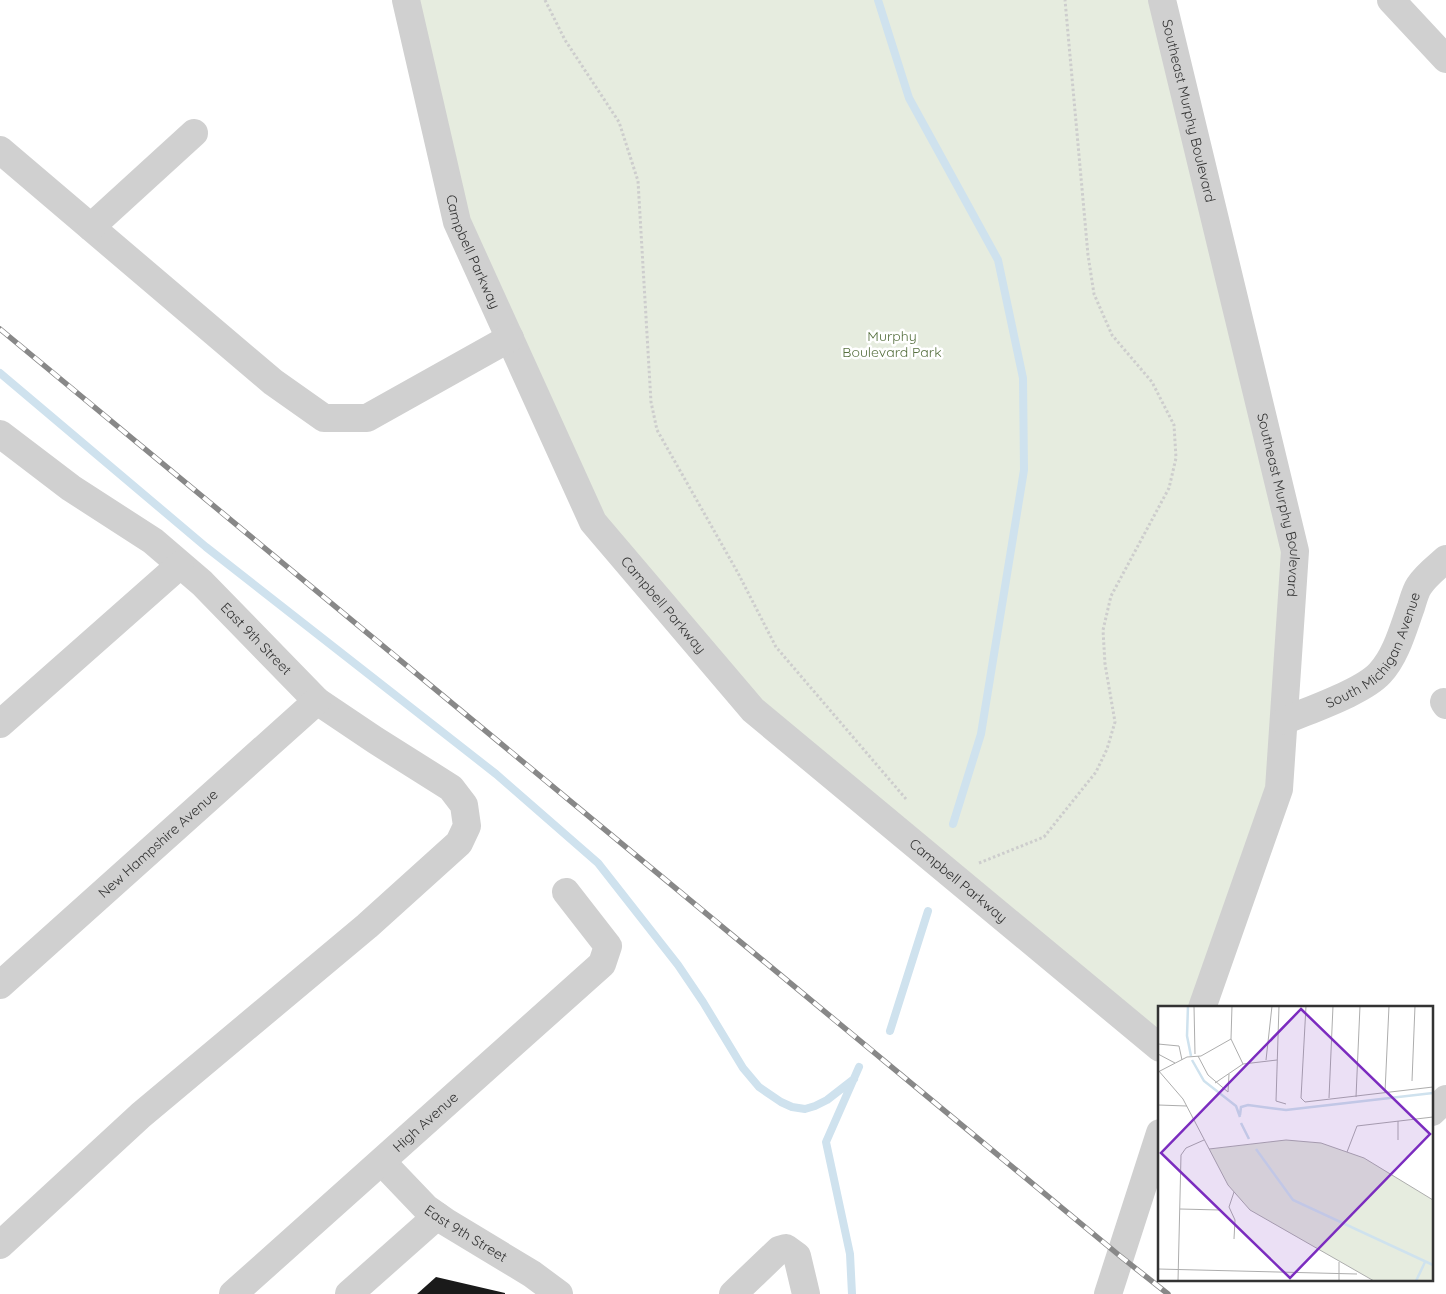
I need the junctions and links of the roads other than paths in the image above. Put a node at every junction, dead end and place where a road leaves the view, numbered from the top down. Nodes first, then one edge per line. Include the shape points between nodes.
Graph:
1 (406, 0) edge
2 (1162, 0) edge
3 (1391, 0) edge
4 (1445, 54) edge
5 (194, 133) dead end
6 (0, 150) edge
7 (91, 227) junction
8 (510, 338) junction
9 (3, 441) edge
10 (1446, 558) edge
11 (180, 564) junction
12 (317, 700) junction
13 (1284, 721) junction
14 (0, 724) edge
15 (566, 892) dead end
16 (0, 985) edge
17 (1203, 1006) edge
18 (1158, 1046) edge
19 (1446, 1099) edge
20 (1434, 1110) edge
21 (1158, 1140) edge
22 (382, 1162) junction
23 (437, 1216) junction
24 (0, 1245) edge
25 (233, 1294) edge
26 (350, 1294) edge
27 (559, 1294) edge
28 (732, 1294) edge
29 (806, 1294) edge
30 (1108, 1294) edge

1 - 8 street, Campbell Parkway via 457,222
2 - 13 street, Southeast Murphy Boulevard via 1295,551
3 - 4 street
5 - 7 street
6 - 7 street
7 - 8 street via 273,382 324,418 367,418
8 - 18 street, Campbell Parkway via 593,522 753,710
9 - 11 street, East 9th Street via 153,541
10 - 13 street, South Michigan Avenue via 1418,588 1381,673 1355,690
11 - 12 street, East 9th Street via 210,590
11 - 14 street
12 - 16 street, New Hampshire Avenue
12 - 24 street, East 9th Street via 451,788 464,805 467,826 458,843 367,926 141,1115
13 - 17 street, Southeast Murphy Boulevard via 1279,789
15 - 22 street, High Avenue via 608,946 602,964
19 - 20 street
21 - 30 street
22 - 23 street, East 9th Street
22 - 25 street, High Avenue
23 - 26 street
23 - 27 street, East 9th Street
28 - 29 street via 779,1250 786,1248 797,1256

